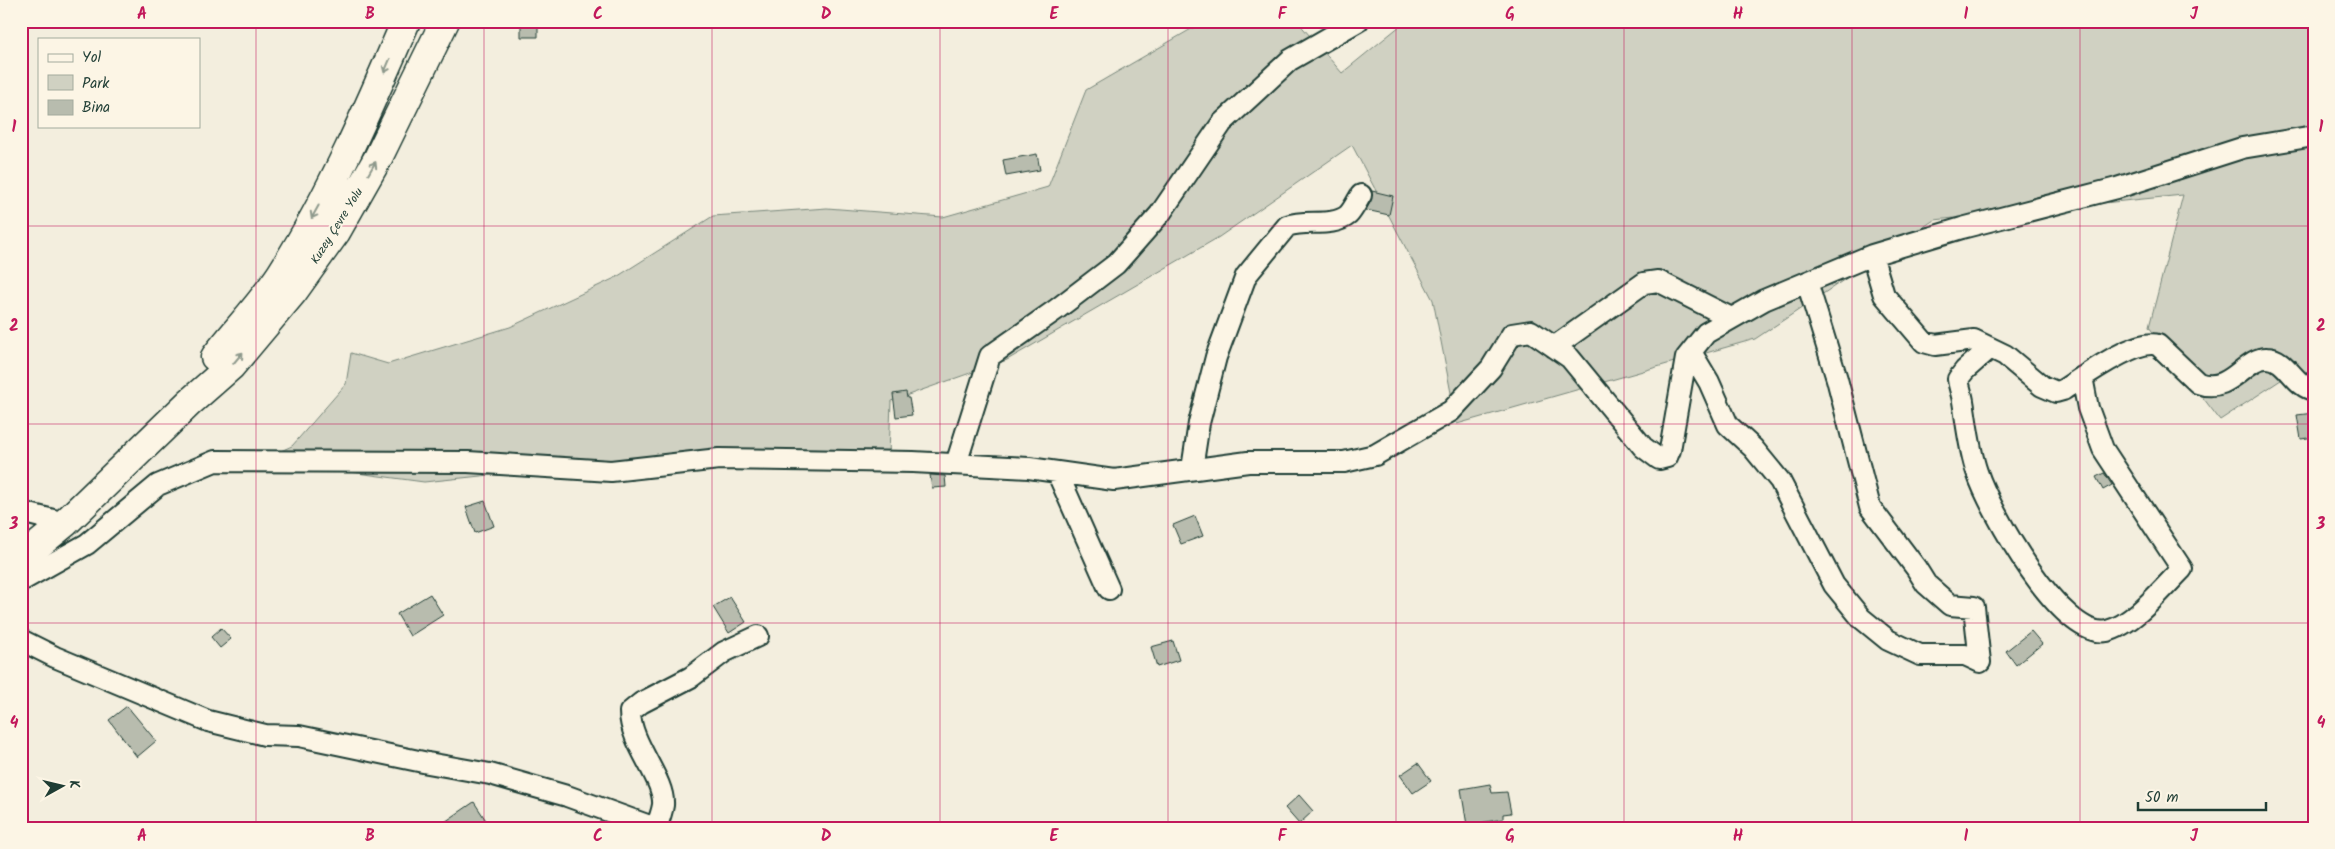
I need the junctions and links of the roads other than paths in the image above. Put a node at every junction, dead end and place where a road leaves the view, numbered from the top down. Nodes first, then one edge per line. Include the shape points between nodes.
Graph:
1 (406, 21) edge
2 (445, 21) edge
3 (1358, 21) edge
4 (2314, 136) edge
5 (1361, 195) dead end
6 (1872, 255) junction
7 (1807, 282) junction
8 (1731, 318) junction
9 (1554, 347) junction
10 (1990, 348) junction
11 (1691, 352) junction
12 (2082, 378) junction
13 (2314, 390) edge
14 (190, 402) junction
15 (956, 464) junction
16 (1192, 469) junction
17 (1058, 472) junction
18 (21, 512) edge
19 (65, 523) junction
20 (21, 559) edge
21 (21, 581) edge
22 (1109, 589) dead end
23 (758, 636) dead end
24 (21, 640) edge
25 (656, 828) edge

1 -> 14 main road, Kuzey Çevre Yolu via 375,94 280,275 213,360
14 -> 2 main road, Kuzey Çevre Yolu via 231,366 293,292 336,232 378,158
3 - 15 street via 1290,60 1222,124 1160,214 1116,264 990,356
4 - 6 street via 2242,148 2118,188
5 - 16 street via 1349,214 1339,220 1287,226 1246,276 1216,358 1199,423
6 - 7 street
6 - 10 street via 1884,295 1924,342 1935,345 1974,340
7 - 8 street
7 - 11 street via 1837,379 1870,507 1926,584 1950,605 1974,607 1980,662 1965,655 1920,655 1888,640 1862,618 1834,585 1780,481 1753,448 1728,425
8 - 9 street via 1658,281 1644,283
8 - 11 street via 1706,333
9 - 11 street via 1570,358 1643,447 1659,459 1667,457 1670,450 1686,358
9 - 16 street via 1531,331 1512,334 1491,368 1451,411 1375,455 1344,462 1248,462
10 - 12 street via 2005,355 2042,386 2056,392
10 - 12 street via 1958,379 1977,473 2002,528 2039,583 2069,616 2090,630 2106,631 2127,622 2182,569 2103,449 2088,408
12 - 13 street via 2125,352 2153,343 2203,385 2216,386 2267,358 2289,370 2307,389
14 - 19 main road, Kuzey Çevre Yolu
15 - 17 street
15 - 21 street via 718,459 611,471 468,462 215,461 158,485 87,544
16 - 17 street via 1114,480
17 - 22 street
18 - 19 street
19 - 20 main road, Kuzey Çevre Yolu
23 - 25 street via 724,652 692,677 630,712 636,742 649,764 663,803
24 - 25 street via 208,721 265,735 305,737 490,774 567,796

